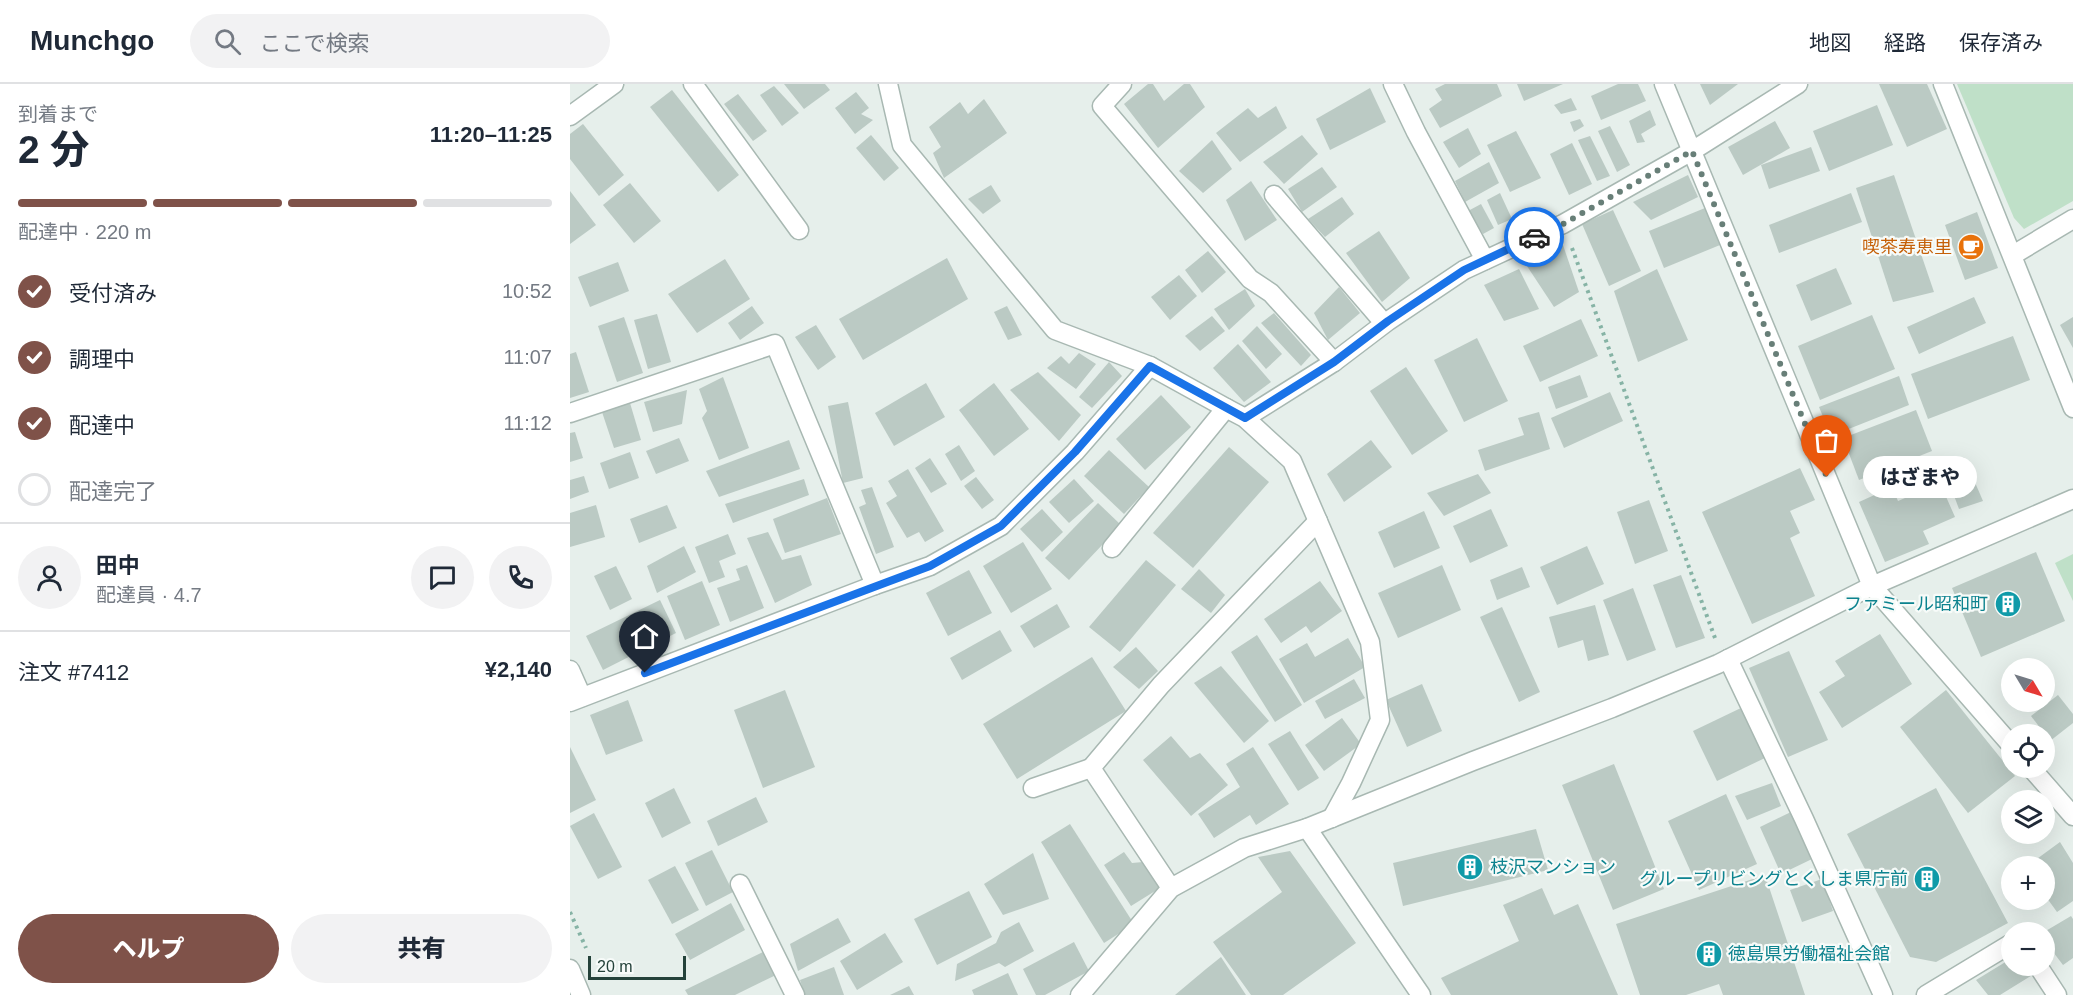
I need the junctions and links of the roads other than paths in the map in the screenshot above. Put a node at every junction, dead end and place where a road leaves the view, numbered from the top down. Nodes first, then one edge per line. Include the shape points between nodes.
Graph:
1 (614, 84) edge
2 (693, 84) edge
3 (888, 84) edge
4 (1122, 84) edge
5 (1393, 84) edge
6 (1665, 84) edge
7 (1798, 84) edge
8 (1943, 84) edge
9 (570, 116) edge
10 (1692, 151) junction
11 (1274, 195) dead end
12 (2073, 219) edge
13 (800, 230) dead end
14 (2013, 255) junction
15 (1485, 260) junction
16 (1384, 323) junction
17 (1334, 362) junction
18 (1150, 366) junction
19 (1226, 408) junction
20 (2073, 408) edge
21 (570, 412) edge
22 (1245, 418) junction
23 (2073, 499) edge
24 (1318, 521) junction
25 (1112, 548) dead end
26 (876, 585) junction
27 (1872, 586) junction
28 (1726, 660) junction
29 (570, 670) edge
30 (576, 699) edge
31 (2001, 733) edge
32 (1091, 768) junction
33 (2040, 778) edge
34 (1033, 788) dead end
35 (2073, 816) edge
36 (1332, 818) junction
37 (1307, 828) junction
38 (740, 884) dead end
39 (1171, 888) junction
40 (2001, 950) edge
41 (570, 969) edge
42 (2045, 976) edge
43 (581, 995) edge
44 (795, 995) edge
45 (1080, 995) edge
46 (1421, 995) edge
47 (1883, 995) edge
48 (1926, 995) edge
49 (2057, 995) edge

1 - 9 street
2 - 13 street
3 - 18 street via 902,145 1055,330
4 - 17 street via 1102,106 1250,279 1271,293
5 - 15 street
6 - 10 street
7 - 10 street
8 - 14 street
10 - 15 street via 1563,224
10 - 27 street
11 - 16 street
12 - 14 street
14 - 20 street
15 - 16 street
16 - 17 street
17 - 22 street
18 - 19 street
18 - 26 street via 1075,452 1001,526 930,566
19 - 22 street
19 - 25 street
21 - 26 street via 776,344
22 - 24 street via 1292,461
23 - 27 street
24 - 32 street via 1161,685
24 - 36 street via 1370,642 1380,720
26 - 30 street
27 - 28 street
27 - 31 street
28 - 36 street
28 - 47 street via 1809,829
29 - 30 street
32 - 34 street
32 - 39 street
33 - 35 street
36 - 37 street
37 - 39 street via 1244,848
37 - 46 street
38 - 44 street
39 - 45 street
40 - 48 street
41 - 43 street
42 - 49 street

